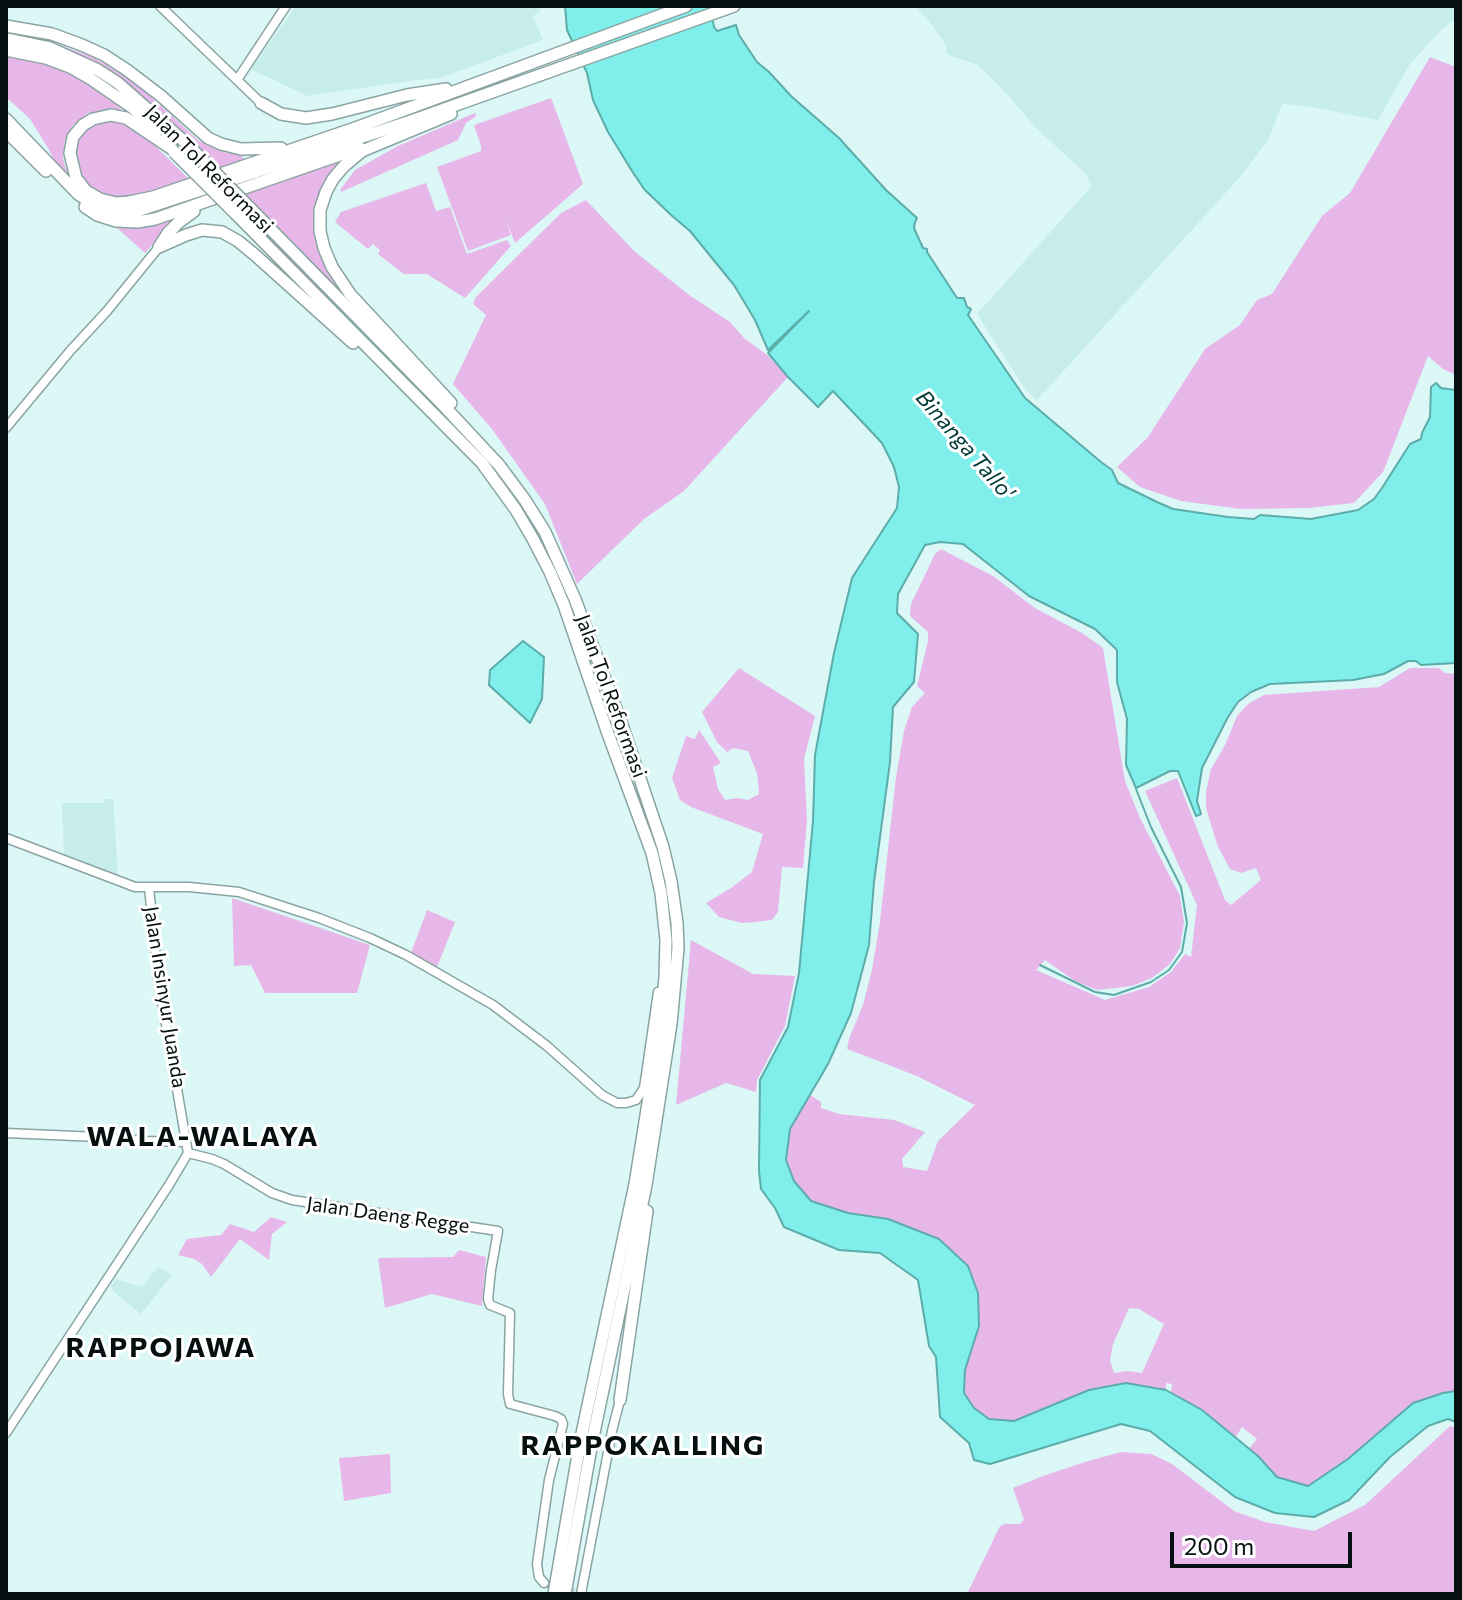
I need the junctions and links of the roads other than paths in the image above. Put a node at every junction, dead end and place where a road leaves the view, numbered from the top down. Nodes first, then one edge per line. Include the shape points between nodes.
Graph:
1 (160, 6) edge
2 (286, 6) edge
3 (686, 6) edge
4 (734, 6) edge
5 (6, 26) edge
6 (6, 39) edge
7 (6, 50) edge
8 (237, 80) junction
9 (481, 81) junction
10 (509, 87) junction
11 (261, 103) joint
12 (6, 119) edge
13 (6, 131) edge
14 (388, 139) junction
15 (298, 147) junction
16 (173, 150) junction
17 (226, 196) junction
18 (159, 247) junction
19 (6, 428) edge
20 (482, 463) junction
21 (499, 465) junction
22 (6, 838) edge
23 (149, 887) junction
24 (666, 953) junction
25 (654, 1131) junction
26 (6, 1133) edge
27 (186, 1142) junction
28 (188, 1153) junction
29 (620, 1400) joint
30 (6, 1433) edge
31 (544, 1583) dead end
32 (575, 1593) edge
33 (554, 1594) edge

1 - 8 street
2 - 8 street
3 - 9 highway
4 - 10 highway
5 - 15 highway via 52,34 104,55 221,144
6 - 21 highway, Jalan Tol Reformasi, bridge via 50,48 118,83 187,144
7 - 16 highway, Jalan Tol Reformasi via 46,58 91,79 133,108
8 - 11 street
9 - 11 highway via 306,118 281,114
9 - 15 highway
10 - 12 highway via 130,212 102,208 78,194
10 - 14 highway
13 - 17 highway via 79,203 116,221 155,219
14 - 17 highway
14 - 21 highway via 344,166 326,192 320,210 324,248 350,294 467,419
15 - 16 highway via 153,197 116,203 86,191 76,178 70,153 73,137 83,125 111,115 126,118
16 - 20 highway, Jalan Tol Reformasi, bridge
17 - 18 highway via 179,222
18 - 19 street
18 - 20 highway via 202,230 238,241
20 - 24 highway, Jalan Tol Reformasi via 533,539 564,605 652,853
21 - 25 highway, Jalan Tol Reformasi via 545,532 575,599 663,847 678,948
22 - 23 street via 135,887
23 - 24 street via 239,892 406,955 518,1022 617,1103 636,1100 644,1088
23 - 27 street, Jalan Insinyur Juanda via 158,978
24 - 33 highway, Jalan Tol Reformasi via 646,1127
25 - 29 highway
25 - 32 highway, Jalan Tol Reformasi via 589,1457
26 - 27 street
27 - 28 street, Jalan Insinyur Juanda
28 - 30 street
28 - 31 street, Jalan Daeng Regge via 224,1164 292,1200 498,1231 488,1299 510,1313 510,1404 555,1416 563,1424 537,1564
29 - 32 street

